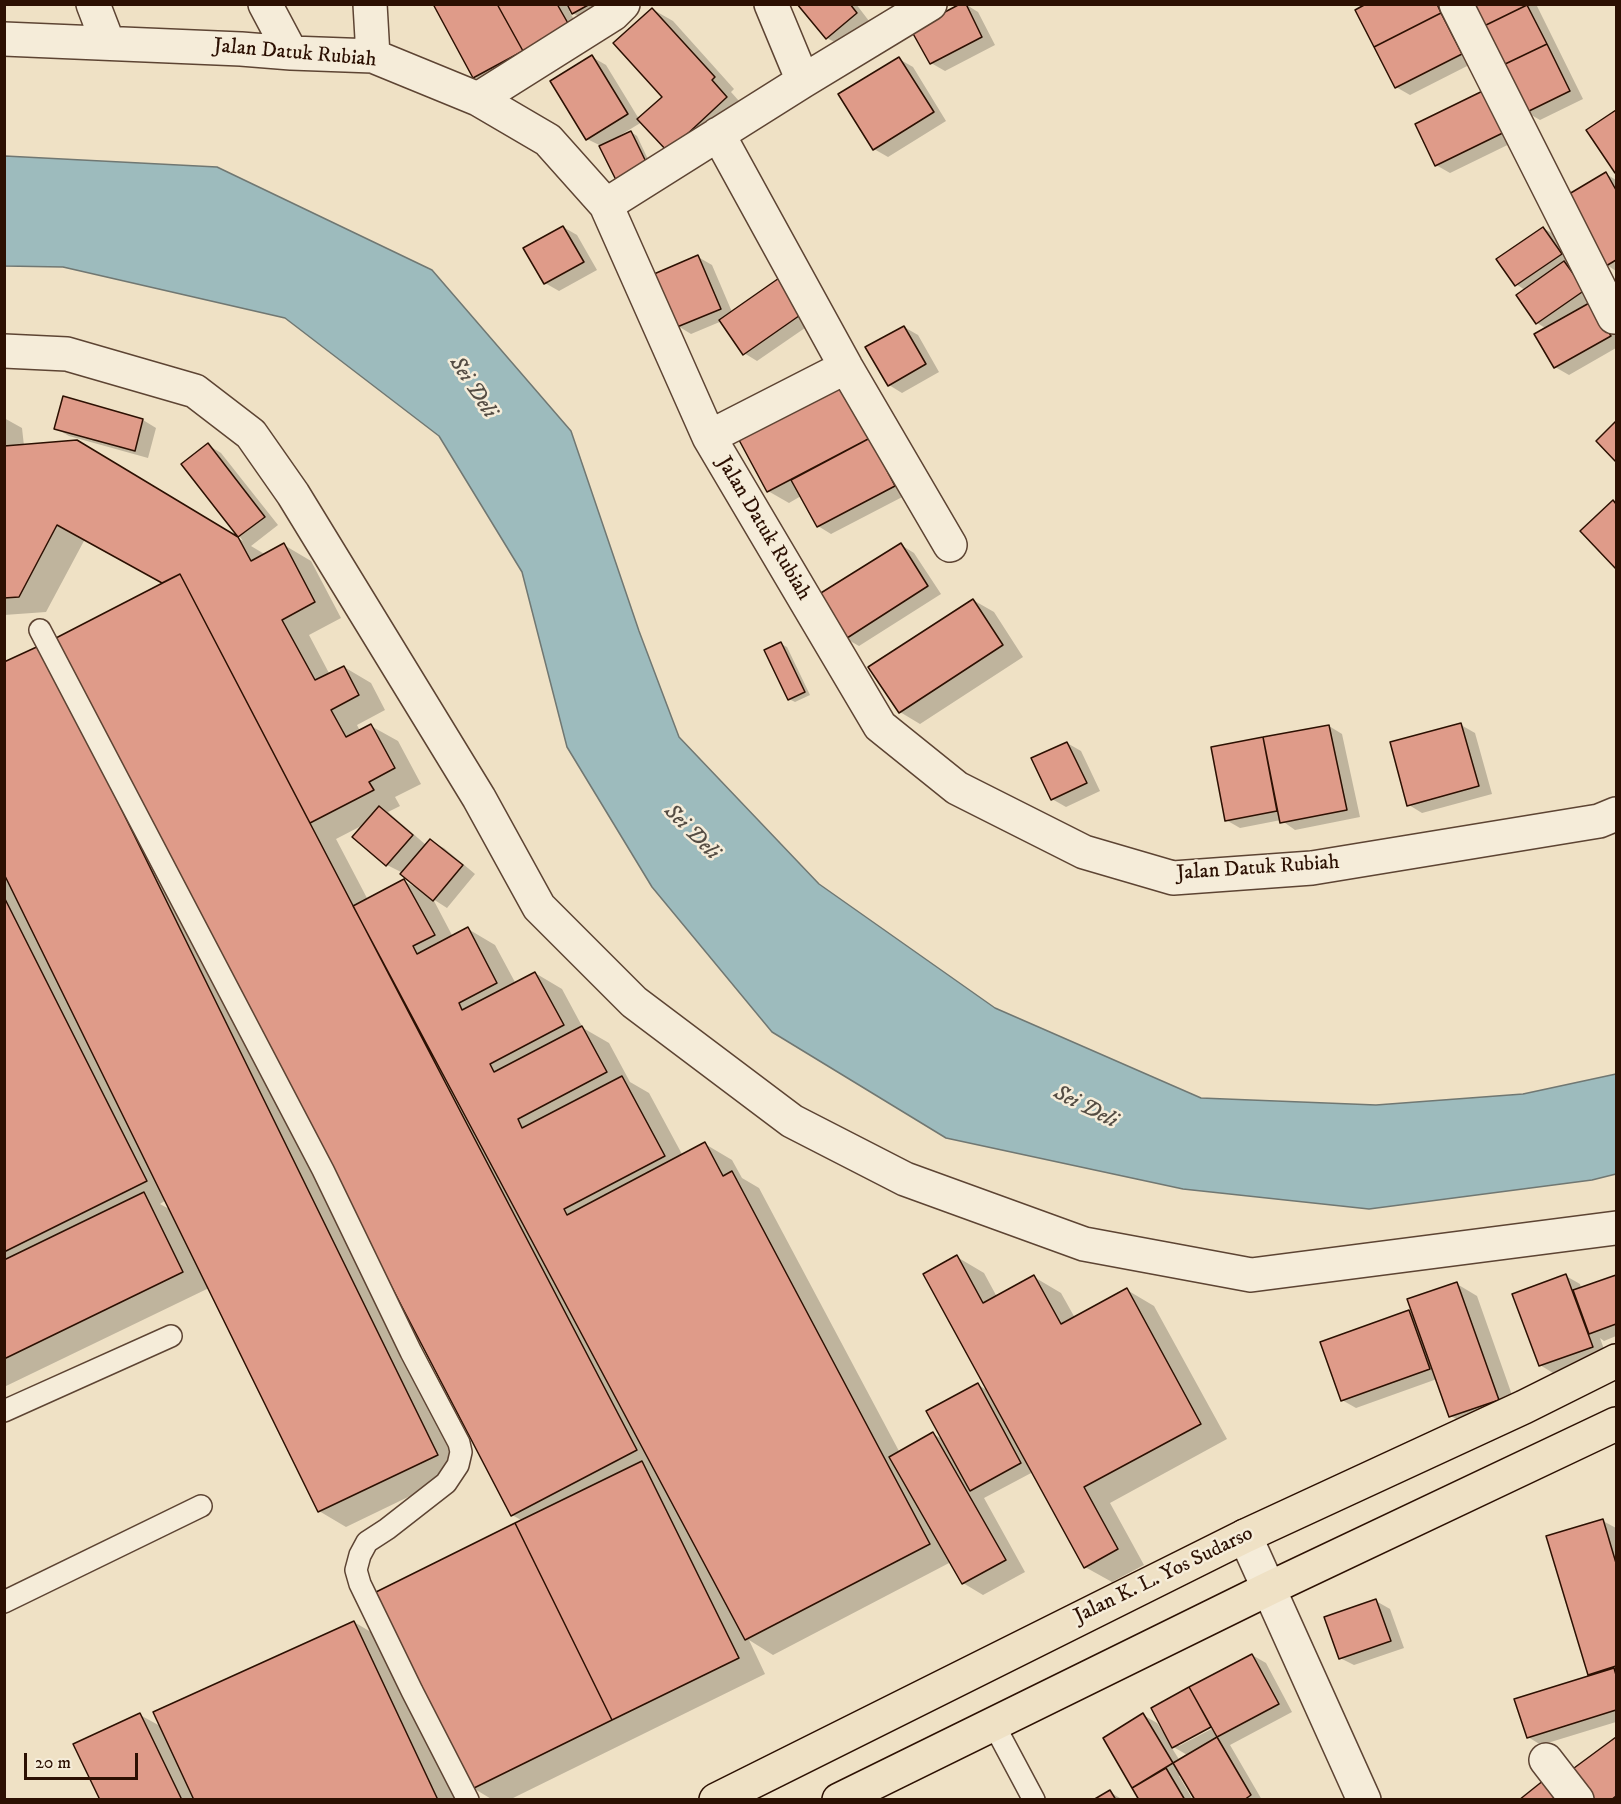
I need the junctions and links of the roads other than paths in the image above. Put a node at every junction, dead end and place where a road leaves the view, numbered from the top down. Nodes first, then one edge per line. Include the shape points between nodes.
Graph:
1 (93, 4) edge
2 (265, 4) edge
3 (370, 4) edge
4 (623, 4) edge
5 (771, 4) edge
6 (930, 4) edge
7 (1456, 4) edge
8 (9, 32) edge
9 (108, 43) junction
10 (291, 53) junction
11 (373, 56) junction
12 (803, 81) junction
13 (478, 99) junction
14 (718, 134) junction
15 (606, 205) junction
16 (1614, 317) dead end
17 (4, 351) edge
18 (846, 367) junction
19 (709, 437) junction
20 (950, 544) dead end
21 (40, 630) dead end
22 (1617, 814) edge
23 (1617, 1228) edge
24 (171, 1336) dead end
25 (1617, 1361) edge
26 (4, 1411) edge
27 (1617, 1424) edge
28 (201, 1506) dead end
29 (1245, 1536) junction
30 (1270, 1588) junction
31 (4, 1602) edge
32 (993, 1724) junction
33 (1546, 1760) dead end
34 (468, 1800) edge
35 (716, 1800) edge
36 (838, 1800) edge
37 (1034, 1800) edge
38 (1364, 1800) edge
39 (1577, 1800) edge

1 - 9 street
2 - 10 street
3 - 11 street
4 - 13 street
5 - 12 street
6 - 12 street
7 - 16 street
8 - 9 street, Jalan Datuk Rubiah
9 - 10 street, Jalan Datuk Rubiah
10 - 11 street, Jalan Datuk Rubiah
11 - 13 street, Jalan Datuk Rubiah
12 - 14 street
13 - 15 street, Jalan Datuk Rubiah via 548,140
14 - 15 street
14 - 18 street
15 - 19 street, Jalan Datuk Rubiah
17 - 23 street via 67,354 195,391 251,434 293,494 479,798 539,907 634,1002 792,1121 905,1179 1084,1244 1251,1275
18 - 19 street
18 - 20 street
19 - 22 street, Jalan Datuk Rubiah via 880,726 957,788 1084,852 1173,878 1300,869 1599,821
21 - 34 lane via 323,1170 459,1443 458,1465 446,1483 367,1542 356,1570
24 - 26 lane
25 - 29 highway, Jalan K. L. Yos Sudarso
27 - 30 highway
28 - 31 lane
29 - 30 street
29 - 35 highway, Jalan K. L. Yos Sudarso
30 - 32 highway
30 - 38 street
32 - 36 highway
32 - 37 lane
33 - 39 street

